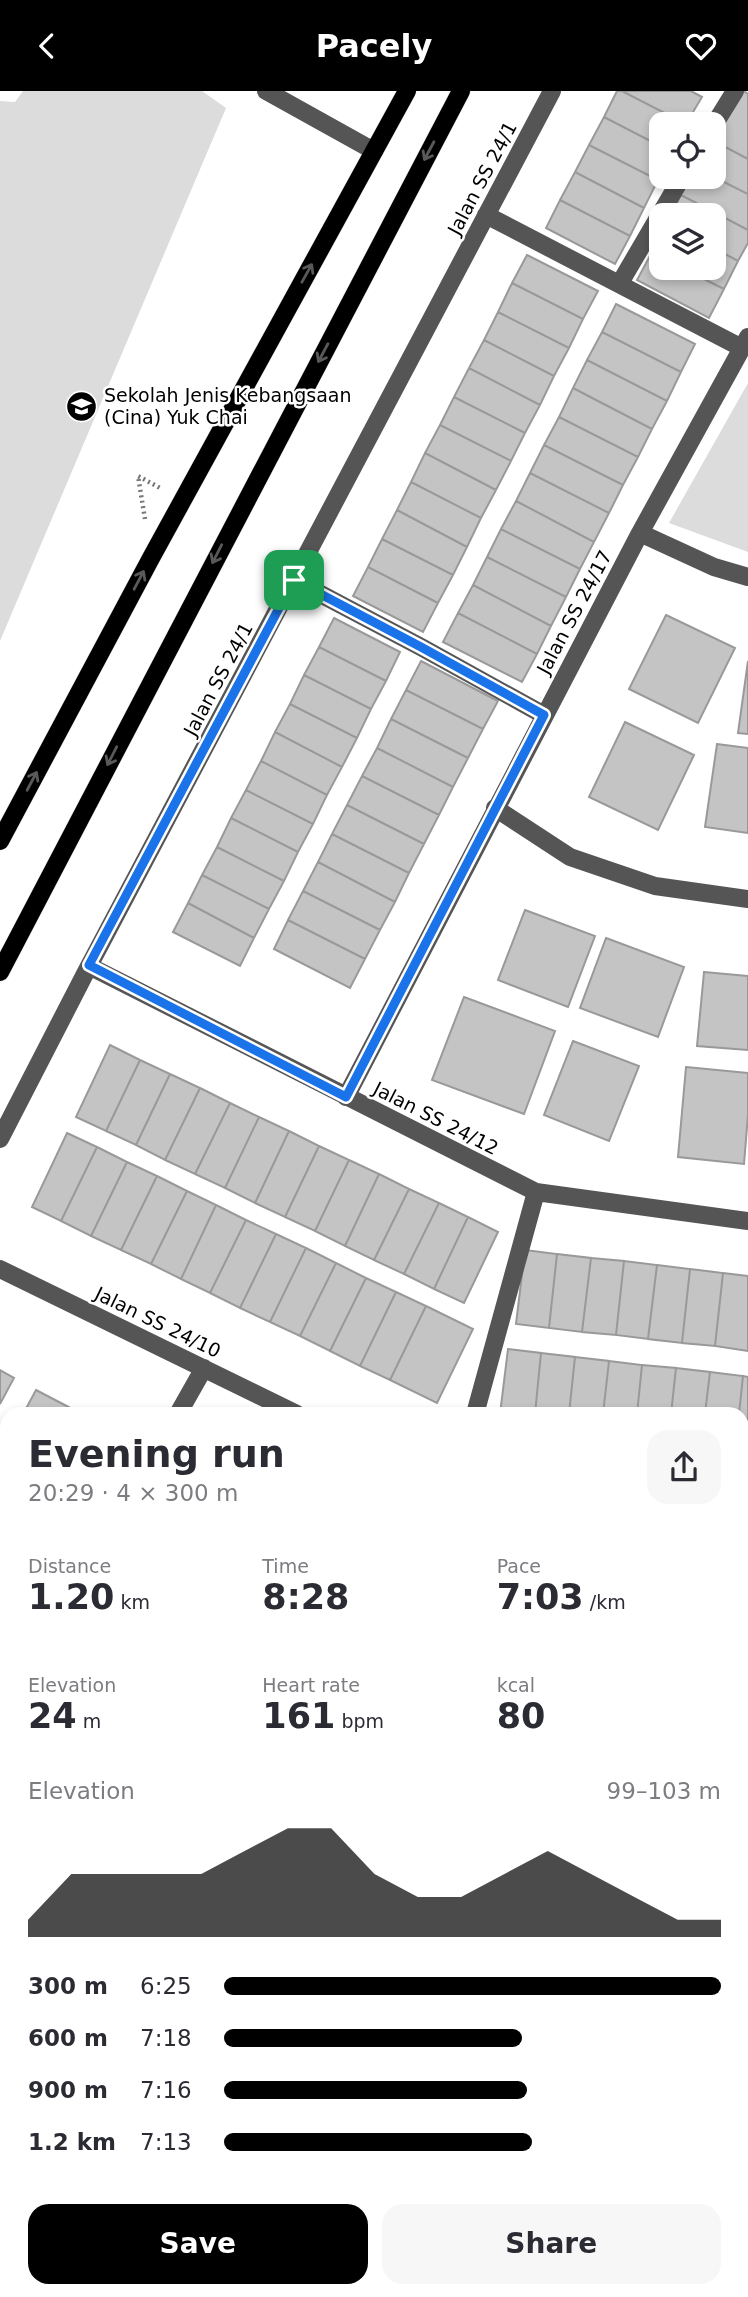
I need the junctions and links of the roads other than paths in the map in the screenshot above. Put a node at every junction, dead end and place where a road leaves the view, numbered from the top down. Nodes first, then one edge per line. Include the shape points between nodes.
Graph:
1 (266, 91) edge
2 (407, 91) edge
3 (461, 91) edge
4 (552, 91) edge
5 (735, 91) edge
6 (722, 112) edge
7 (374, 151) junction
8 (675, 189) edge
9 (486, 215) junction
10 (620, 283) junction
11 (745, 343) edge
12 (640, 533) junction
13 (748, 577) edge
14 (294, 580) junction
15 (544, 715) junction
16 (495, 808) junction
17 (0, 841) edge
18 (748, 899) edge
19 (89, 965) junction
20 (0, 972) edge
21 (346, 1097) junction
22 (0, 1139) edge
23 (536, 1192) junction
24 (748, 1221) edge
25 (0, 1269) edge
26 (204, 1369) junction
27 (182, 1407) edge
28 (283, 1407) edge
29 (477, 1407) edge

1 - 7 street
2 - 7 main road
3 -> 20 main road
4 - 9 street, Jalan SS 24/1
5 - 6 street
17 -> 7 main road
8 - 10 street
9 - 10 street
9 - 14 street, Jalan SS 24/1
10 - 11 street
11 - 12 street, Jalan SS 24/17
12 - 13 street via 713,567
12 - 15 street, Jalan SS 24/17
14 - 15 street
14 - 19 street, Jalan SS 24/1
15 - 16 street, Jalan SS 24/17
16 - 18 street via 570,857 655,886
16 - 21 street, Jalan SS 24/17
19 - 21 street, Jalan SS 24/12
19 - 22 street, Jalan SS 24/1
21 - 23 street, Jalan SS 24/12
23 - 24 street, Jalan SS 24/12
23 - 29 street
25 - 26 street, Jalan SS 24/10
26 - 27 street
26 - 28 street, Jalan SS 24/10

